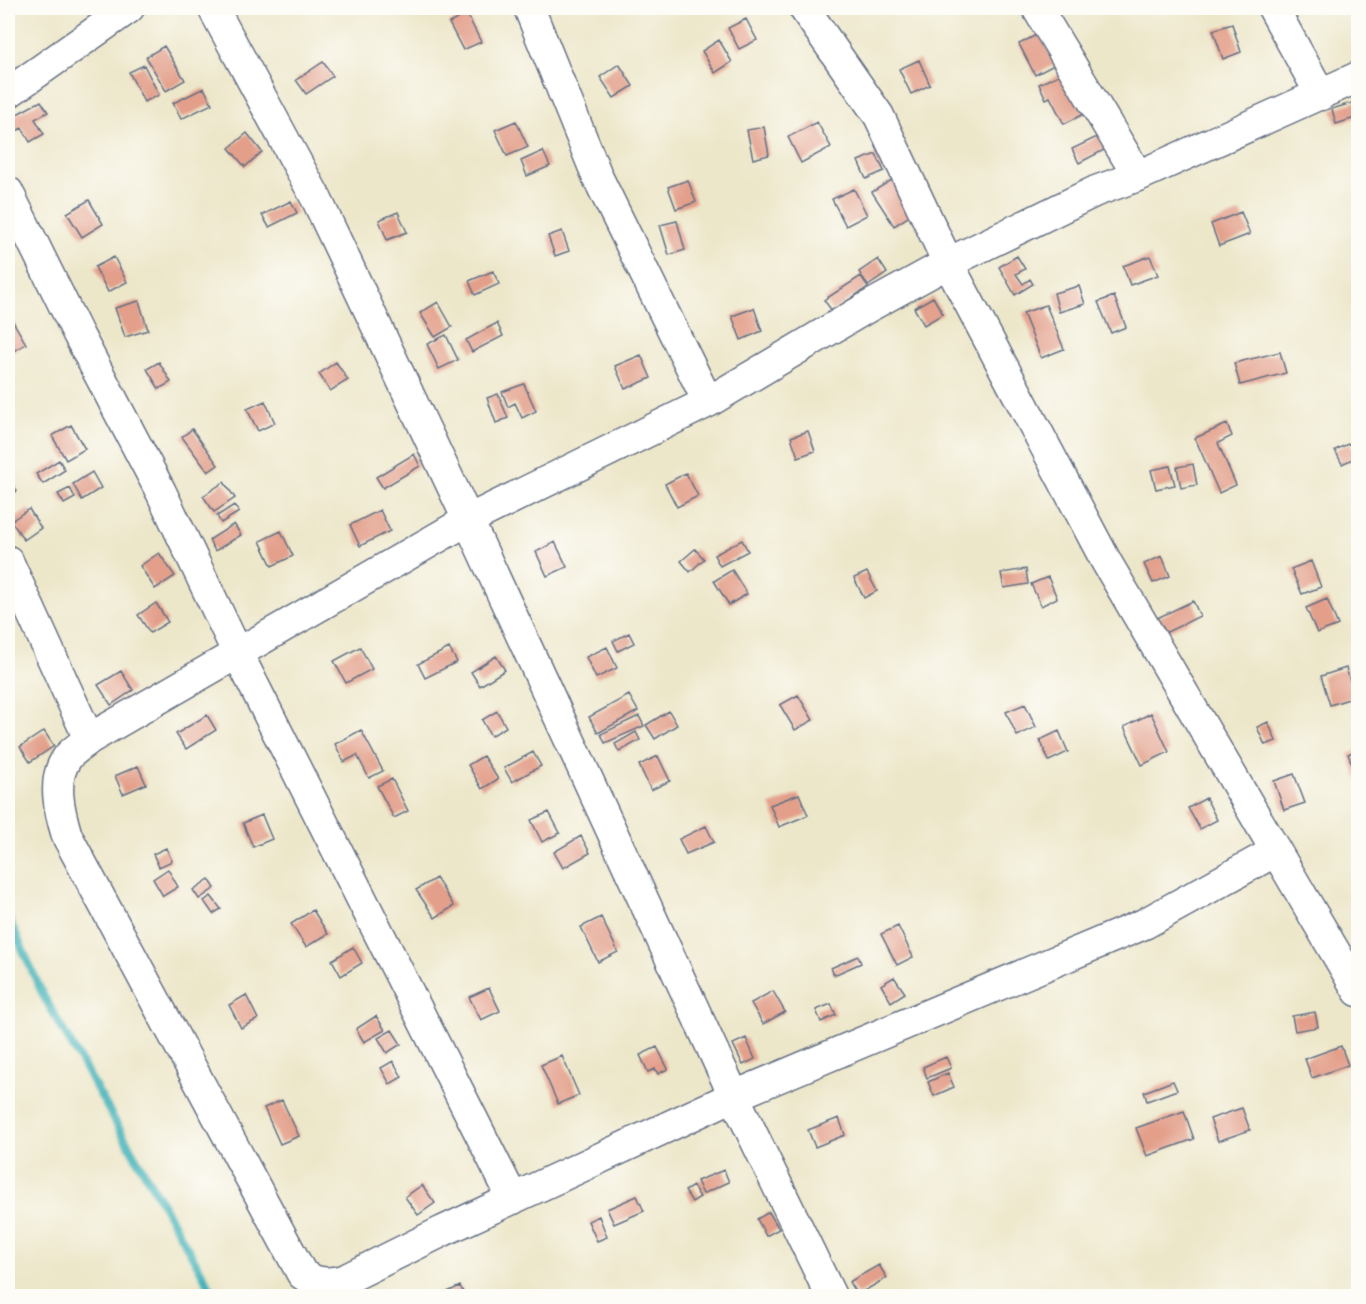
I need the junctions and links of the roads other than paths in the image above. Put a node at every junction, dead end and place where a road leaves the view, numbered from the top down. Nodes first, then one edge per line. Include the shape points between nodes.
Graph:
1 (129, 8) edge
2 (213, 8) edge
3 (529, 8) edge
4 (804, 8) edge
5 (1037, 8) edge
6 (1273, 8) edge
7 (1359, 77) edge
8 (8, 93) edge
9 (1321, 94) junction
10 (1138, 176) junction
11 (8, 192) edge
12 (948, 264) junction
13 (708, 402) junction
14 (468, 520) junction
15 (8, 561) edge
16 (238, 654) junction
17 (89, 739) junction
18 (1276, 851) junction
19 (1359, 991) edge
20 (734, 1096) junction
21 (513, 1199) junction
22 (305, 1285) edge
23 (831, 1296) edge

1 - 8 street
2 - 14 street via 317,200
3 - 13 street via 598,178
4 - 12 street via 879,116
5 - 10 street
6 - 9 street
7 - 9 street
9 - 10 street
10 - 12 street via 1096,191
11 - 16 street via 161,492
12 - 13 street
12 - 18 street via 1107,563
13 - 14 street
14 - 16 street
14 - 20 street
15 - 17 street
16 - 17 street
16 - 21 street
17 - 22 street via 67,759 61,777 59,804 68,837
18 - 19 street
18 - 20 street via 1144,924
20 - 21 street
20 - 23 street
21 - 22 street via 344,1280 327,1284 310,1280

